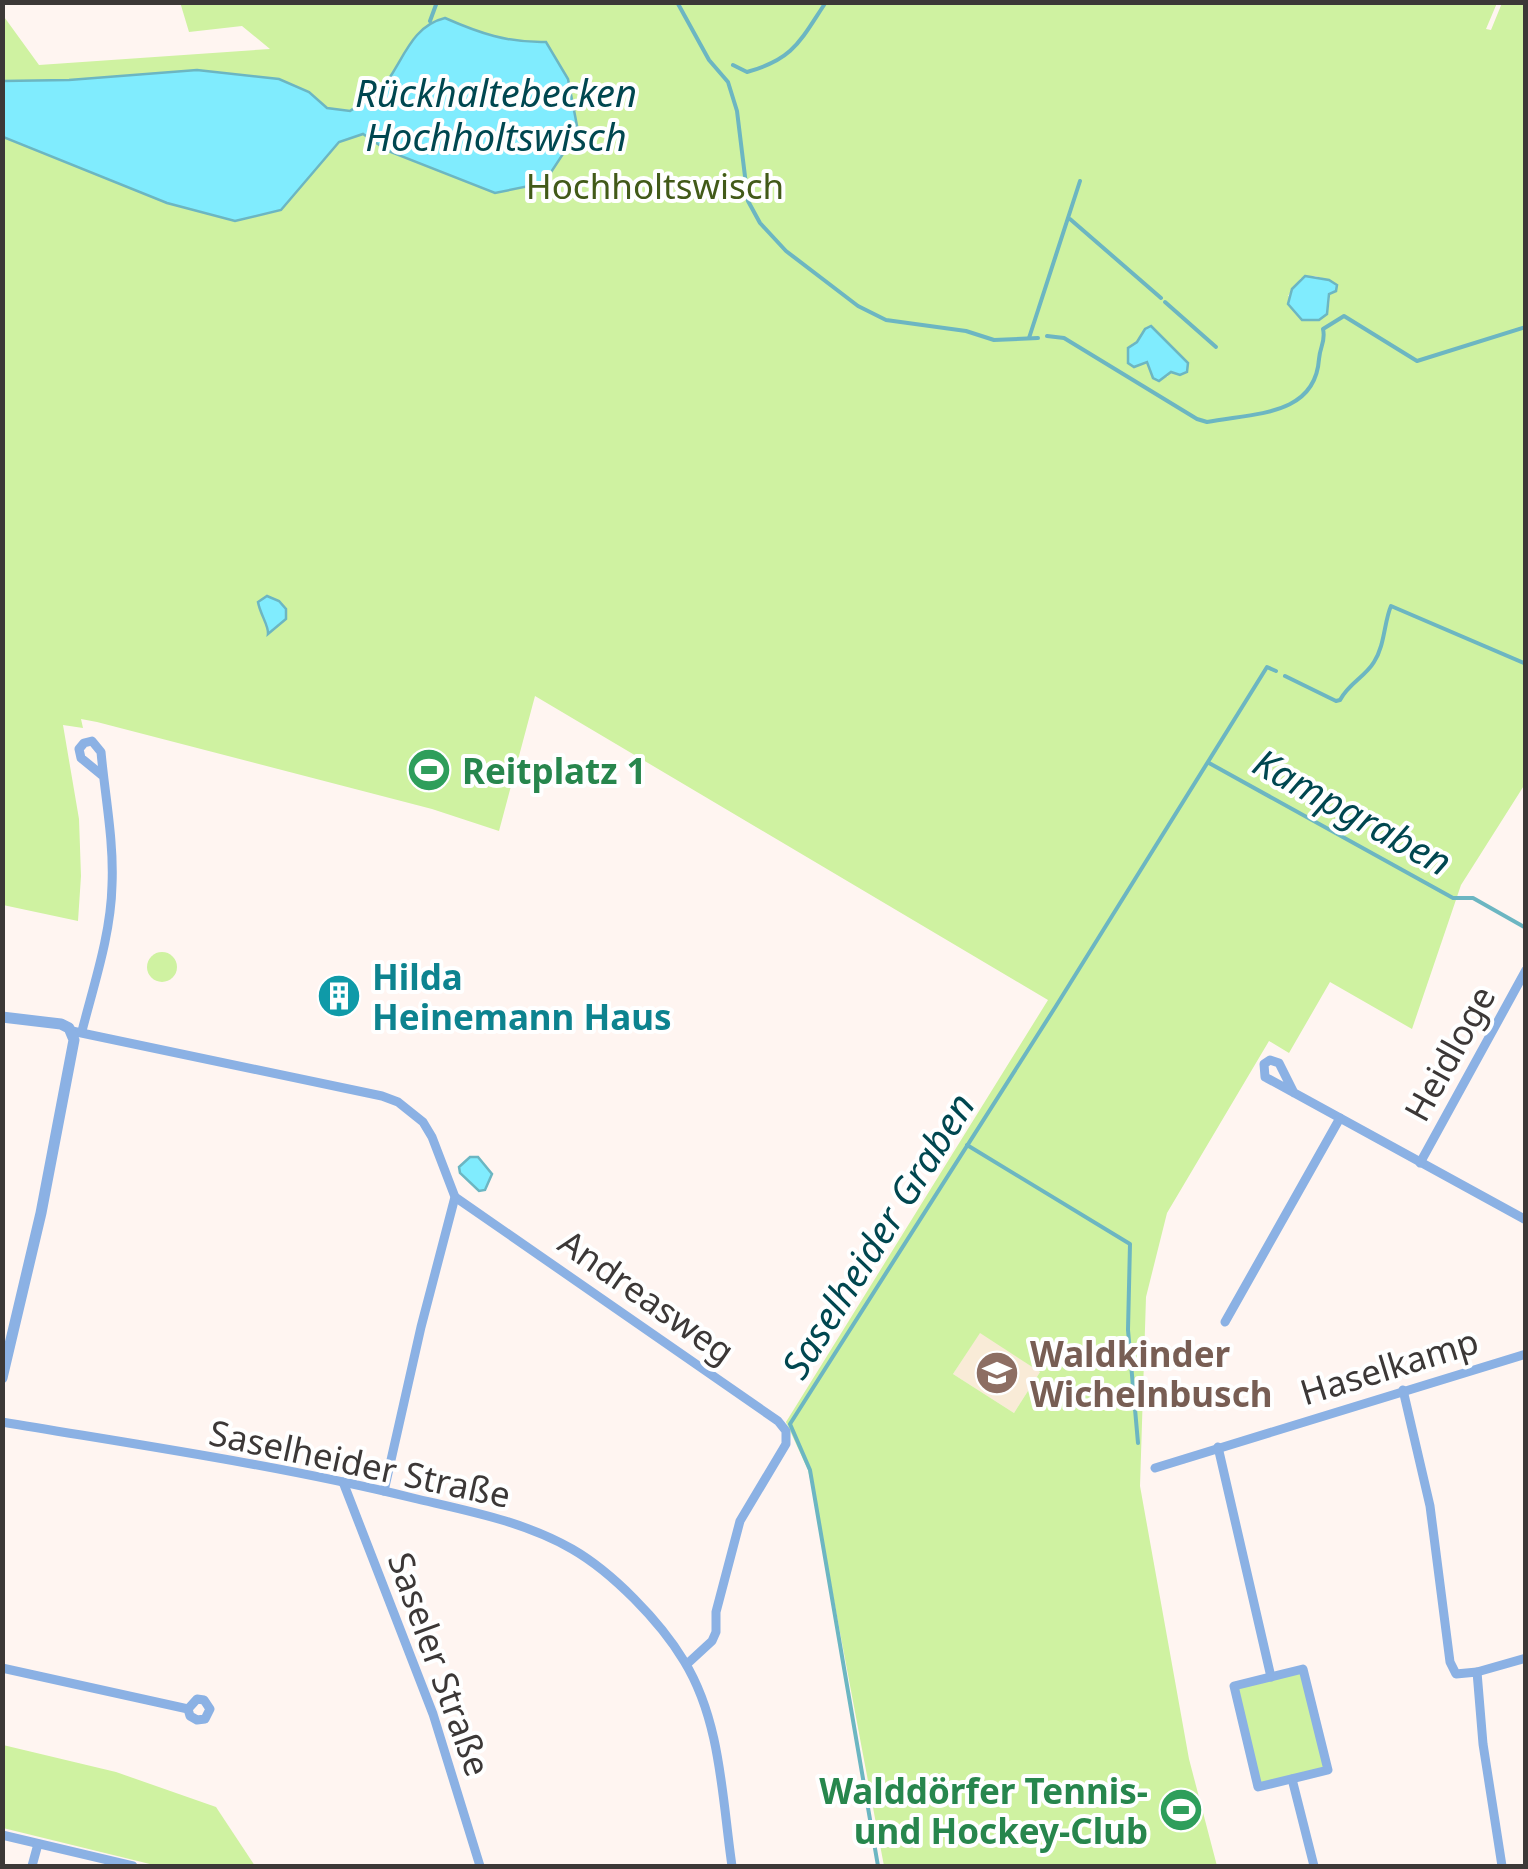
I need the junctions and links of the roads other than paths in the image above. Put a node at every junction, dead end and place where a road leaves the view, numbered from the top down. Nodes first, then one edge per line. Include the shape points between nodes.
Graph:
1 (103, 776) dead end
2 (1526, 970) edge
3 (2, 1017) edge
4 (77, 1031) junction
5 (1294, 1093) dead end
6 (1340, 1118) junction
7 (1420, 1162) junction
8 (455, 1197) junction
9 (1526, 1220) edge
10 (1225, 1322) dead end
11 (1526, 1354) edge
12 (2, 1378) edge
13 (1402, 1390) junction
14 (2, 1422) edge
15 (1218, 1447) junction
16 (1155, 1468) dead end
17 (343, 1482) junction
18 (384, 1491) junction
19 (1526, 1658) edge
20 (687, 1664) junction
21 (2, 1668) edge
22 (1476, 1672) junction
23 (1270, 1677) junction
24 (188, 1709) dead end
25 (1292, 1779) junction
26 (2, 1836) edge
27 (38, 1844) junction
28 (32, 1866) edge
29 (133, 1866) edge
30 (480, 1866) edge
31 (732, 1866) edge
32 (1314, 1866) edge
33 (1502, 1866) edge

1 - 4 street via 112,898
2 - 7 street, Heidloge
3 - 4 street
4 - 8 street via 398,1102 432,1137
4 - 12 street
5 - 6 street
6 - 7 street
6 - 10 street
7 - 9 street
8 - 18 street
8 - 20 street, Andreasweg via 786,1430 786,1444 740,1521 712,1641
11 - 13 street, Haselkamp
13 - 15 street, Haselkamp
13 - 22 street via 1430,1506 1450,1662 1456,1674
14 - 17 street, Saselheider Straße
15 - 16 street, Haselkamp
15 - 23 street
17 - 18 street, Saselheider Straße
17 - 30 street, Saseler Straße via 433,1714
18 - 20 street, Saselheider Straße via 510,1522 574,1550 664,1631
19 - 22 street
20 - 31 street, Saselheider Straße via 714,1738
21 - 24 street
22 - 33 street
23 - 25 street via 1303,1669 1328,1770
23 - 25 street via 1234,1686 1258,1787
25 - 32 street
26 - 27 street
27 - 28 street
27 - 29 street

